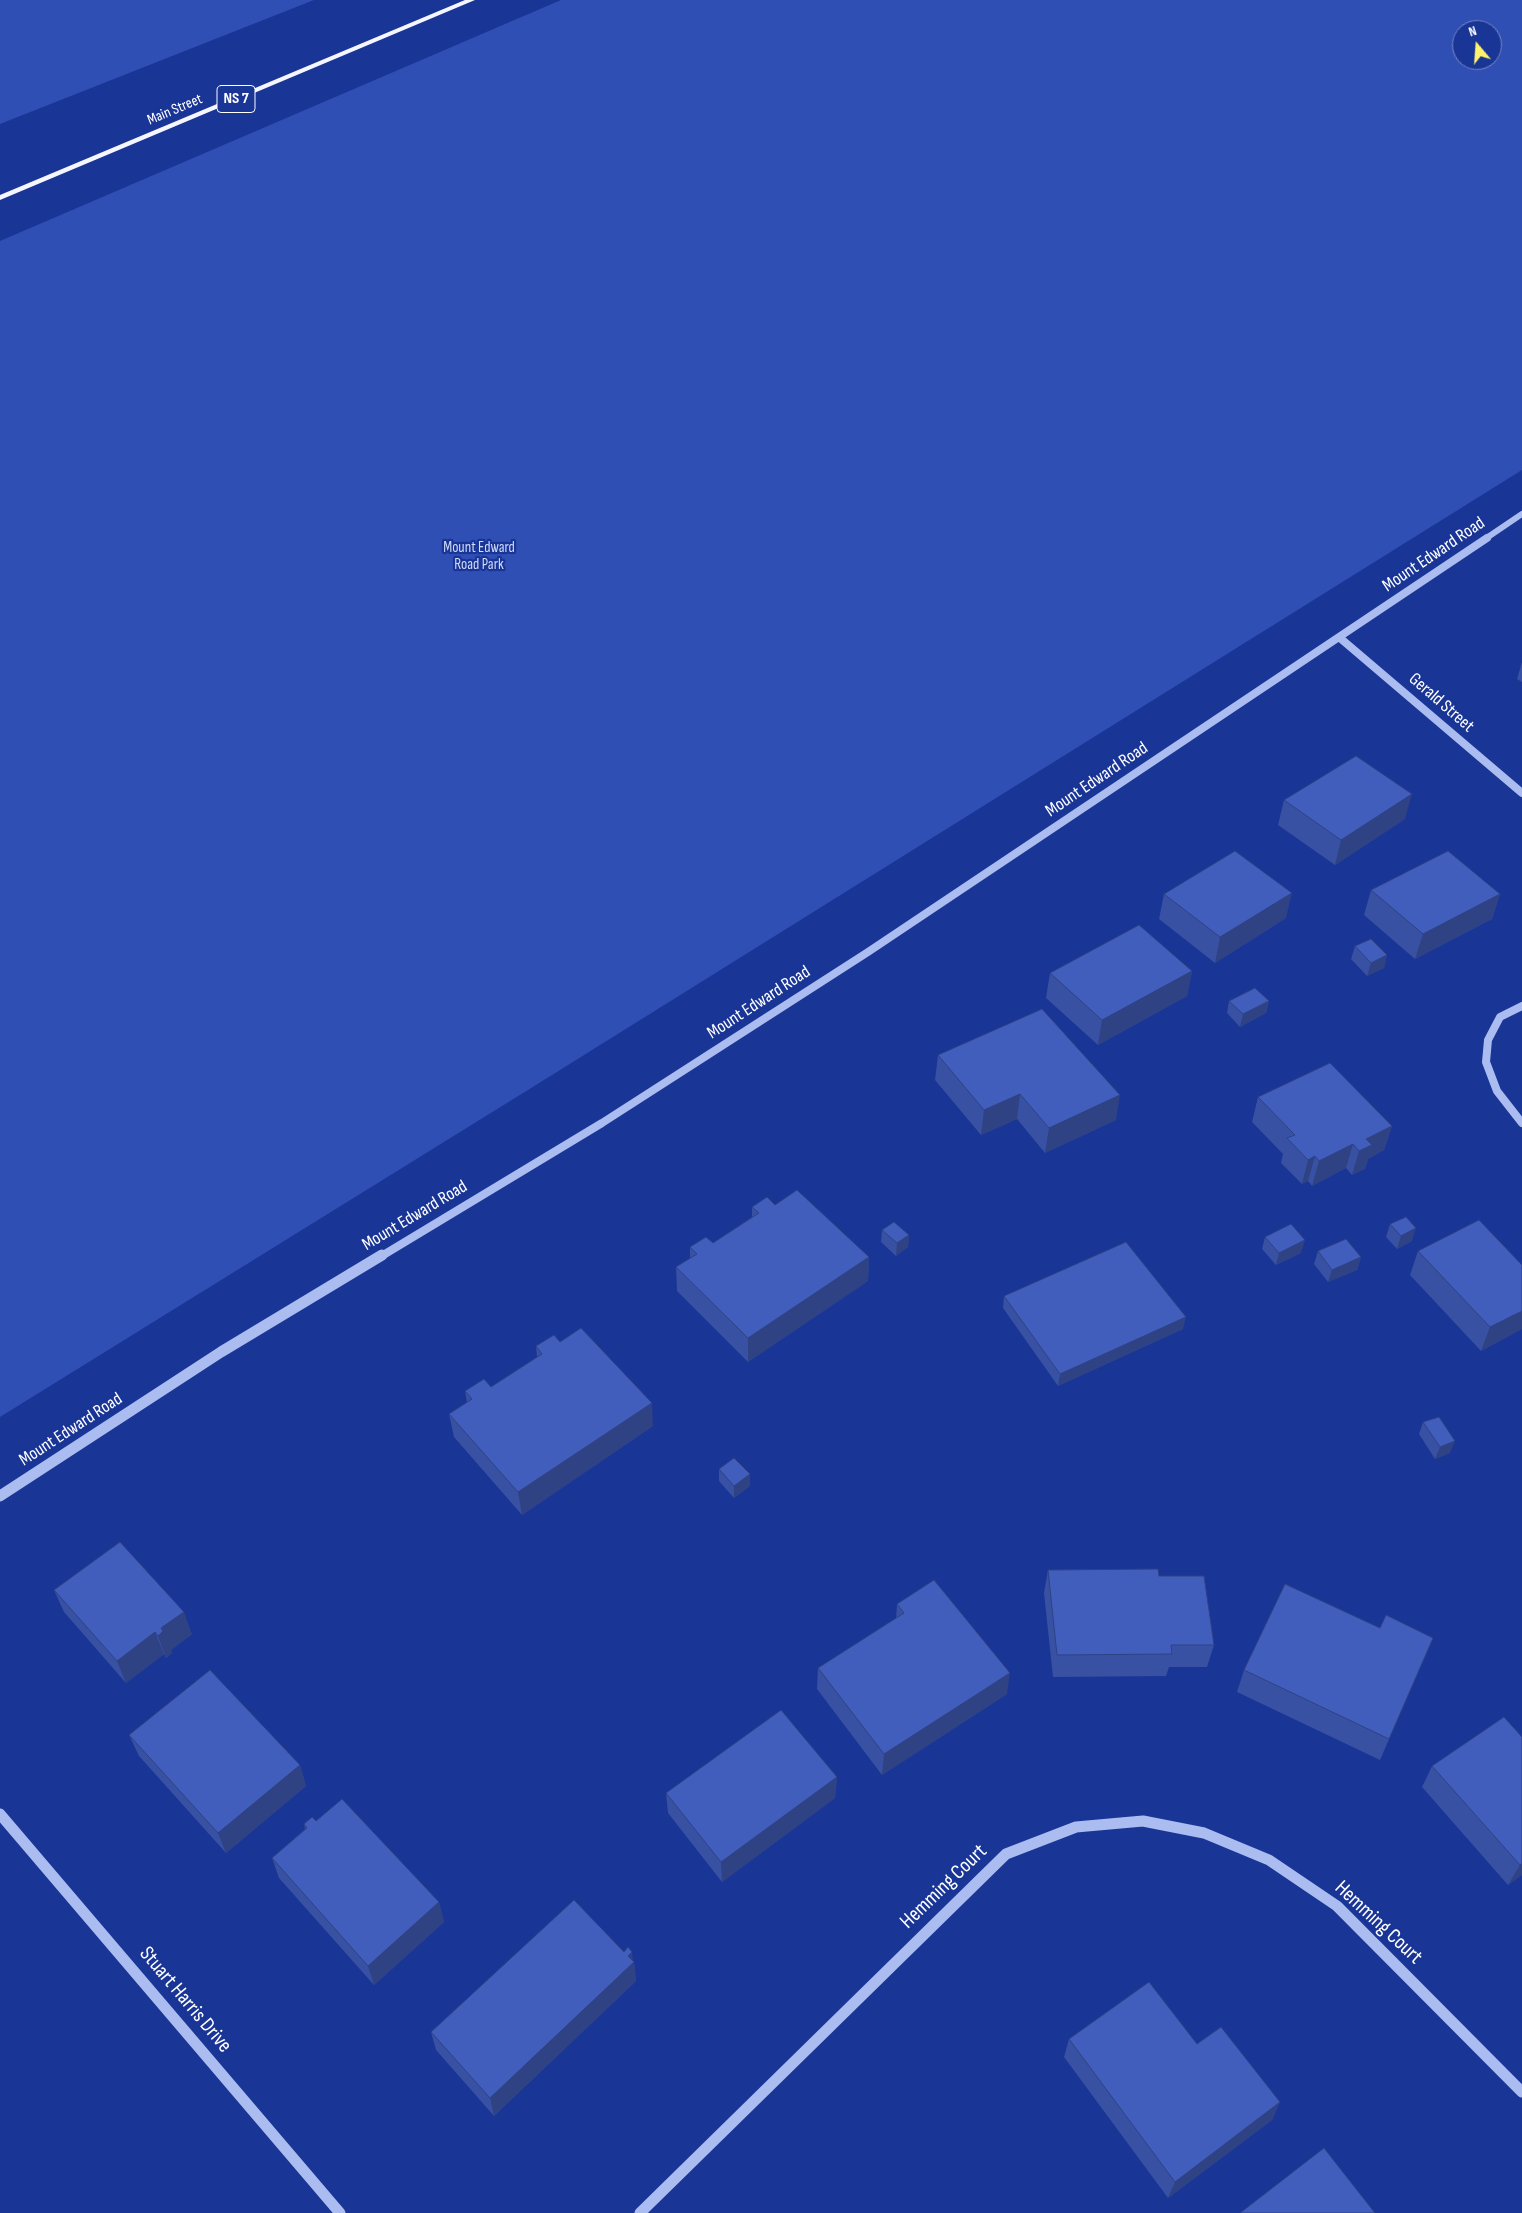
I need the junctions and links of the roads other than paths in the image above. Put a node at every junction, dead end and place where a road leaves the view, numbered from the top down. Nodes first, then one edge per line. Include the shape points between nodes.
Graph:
1 (471, 0) edge
2 (0, 198) edge
3 (1522, 514) edge
4 (1340, 638) junction
5 (1522, 793) edge
6 (1522, 1006) edge
7 (1522, 1122) edge
8 (0, 1496) edge
9 (0, 1814) edge
10 (1522, 2092) edge
11 (340, 2213) edge
12 (640, 2213) edge

1 - 2 main road, Main Street / NS 7
3 - 4 street, Mount Edward Road
4 - 5 street, Gerald Street
4 - 8 street, Mount Edward Road via 868,952 602,1122 221,1352
6 - 7 street via 1500,1016 1488,1040 1486,1062 1497,1091
9 - 11 street, Stuart Harris Drive
10 - 12 street, Hemming Court via 1337,1906 1269,1860 1204,1833 1143,1821 1076,1827 1006,1854

